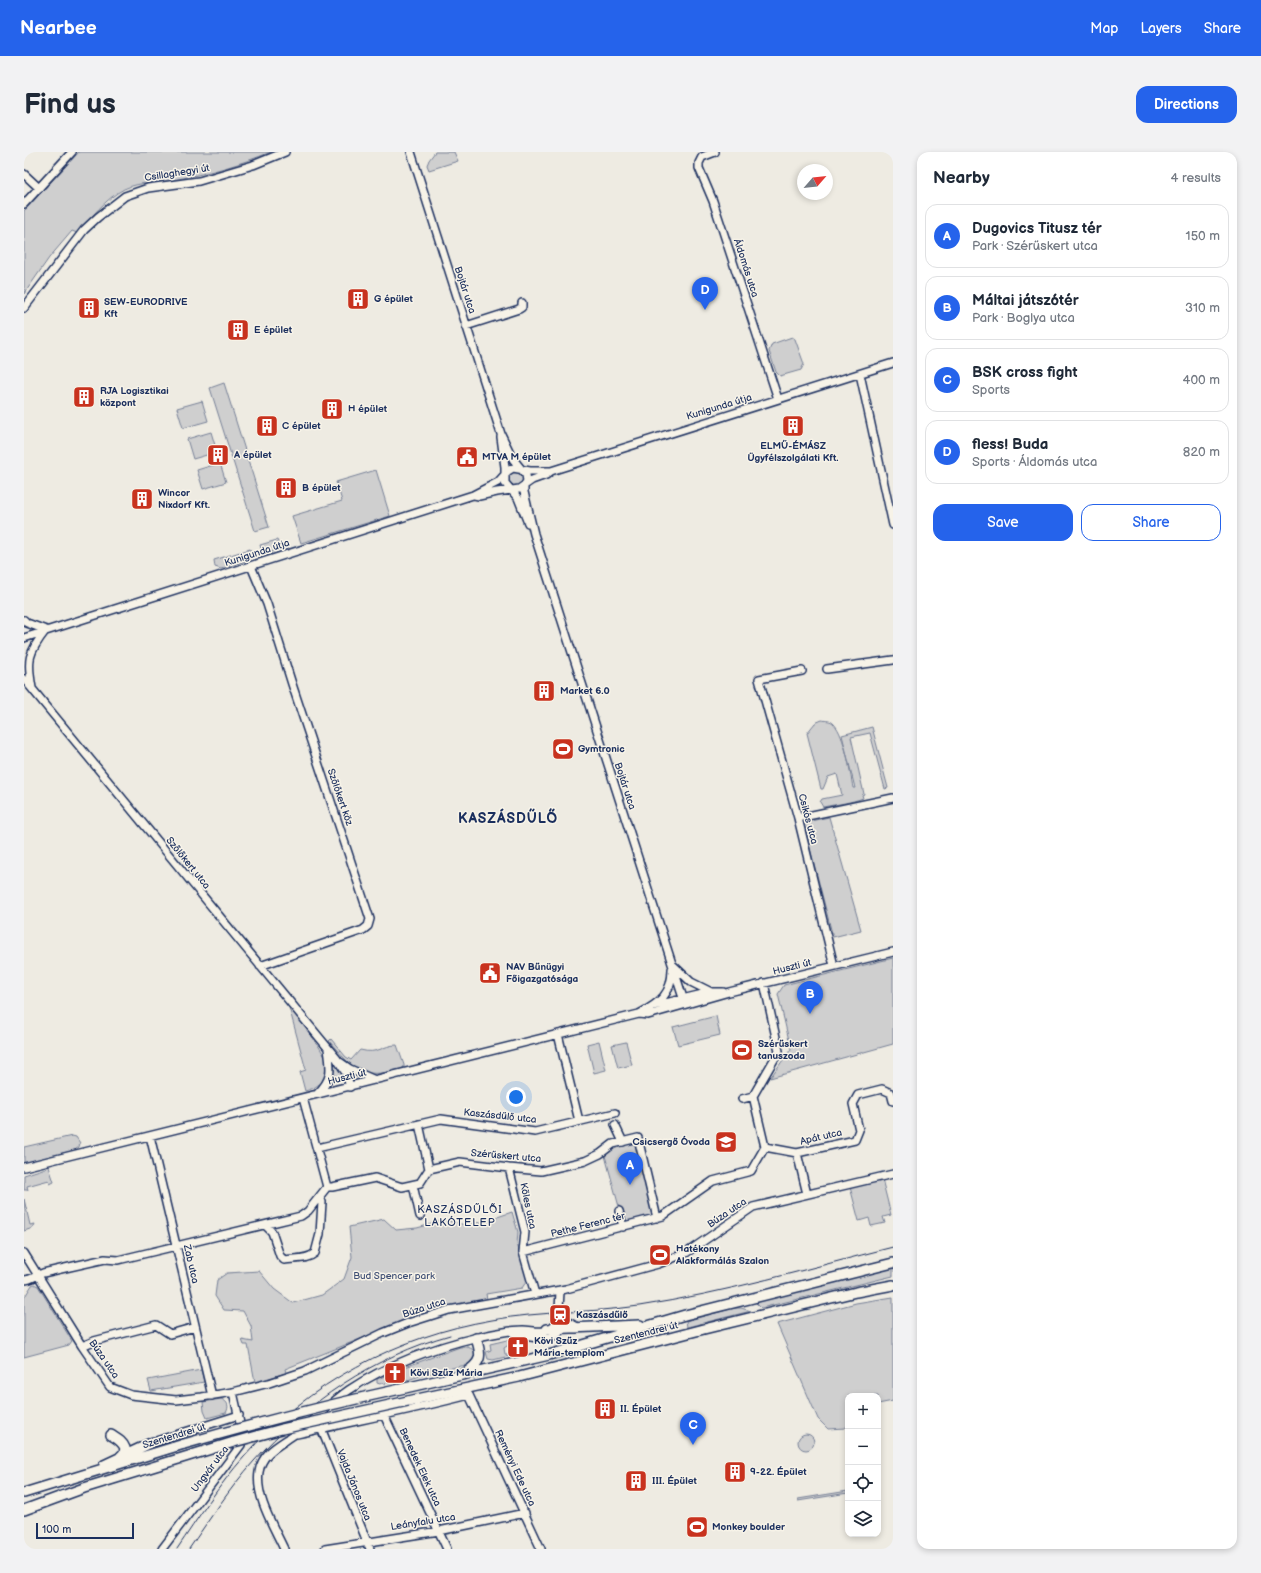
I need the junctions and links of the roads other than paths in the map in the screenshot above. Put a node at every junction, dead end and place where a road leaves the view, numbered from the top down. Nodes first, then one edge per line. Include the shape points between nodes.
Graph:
1 (72, 152) edge
2 (285, 152) edge
3 (411, 152) edge
4 (715, 152) edge
5 (24, 174) edge
6 (39, 188) junction
7 (24, 204) edge
8 (522, 303) dead end
9 (24, 308) edge
10 (466, 326) junction
11 (893, 363) edge
12 (860, 374) junction
13 (778, 399) junction
14 (501, 434) junction
15 (521, 469) junction
16 (551, 471) junction
17 (505, 474) junction
18 (524, 486) junction
19 (512, 489) junction
20 (473, 495) junction
21 (893, 525) edge
22 (534, 534) junction
23 (251, 566) junction
24 (24, 620) edge
25 (46, 630) junction
26 (24, 638) edge
27 (893, 660) edge
28 (828, 669) dead end
29 (802, 671) dead end
30 (24, 674) edge
31 (24, 679) edge
32 (32, 688) junction
33 (893, 798) edge
34 (798, 818) junction
35 (893, 952) edge
36 (672, 963) junction
37 (260, 966) junction
38 (834, 966) junction
39 (764, 984) junction
40 (711, 992) junction
41 (730, 992) junction
42 (683, 998) junction
43 (695, 1002) junction
44 (653, 1006) junction
45 (675, 1007) junction
46 (639, 1014) junction
47 (558, 1034) junction
48 (328, 1049) junction
49 (337, 1059) junction
50 (376, 1080) junction
51 (350, 1086) junction
52 (315, 1095) junction
53 (752, 1096) junction
54 (303, 1098) junction
55 (742, 1099) dead end
56 (893, 1101) edge
57 (615, 1113) dead end
58 (579, 1121) junction
59 (419, 1124) junction
60 (615, 1125) dead end
61 (150, 1136) junction
62 (623, 1142) junction
63 (765, 1147) junction
64 (316, 1148) junction
65 (797, 1153) junction
66 (24, 1167) edge
67 (509, 1168) junction
68 (429, 1169) junction
69 (893, 1174) edge
70 (413, 1185) junction
71 (327, 1187) junction
72 (807, 1194) junction
73 (320, 1197) junction
74 (619, 1211) dead end
75 (420, 1216) dead end
76 (657, 1218) junction
77 (265, 1225) junction
78 (623, 1227) junction
79 (177, 1246) junction
80 (523, 1252) junction
81 (24, 1253) edge
82 (893, 1263) edge
83 (37, 1274) junction
84 (24, 1280) edge
85 (893, 1285) edge
86 (560, 1290) junction
87 (535, 1294) junction
88 (560, 1318) junction
89 (656, 1324) junction
90 (195, 1327) junction
91 (577, 1328) junction
92 (560, 1329) junction
93 (547, 1330) junction
94 (509, 1332) junction
95 (476, 1338) junction
96 (82, 1346) junction
97 (462, 1376) junction
98 (503, 1381) junction
99 (233, 1392) junction
100 (456, 1392) junction
101 (469, 1395) junction
102 (212, 1396) junction
103 (331, 1405) junction
104 (239, 1415) junction
105 (384, 1415) junction
106 (343, 1423) junction
107 (321, 1428) junction
108 (295, 1434) junction
109 (111, 1435) dead end
110 (153, 1442) joint
111 (119, 1458) junction
112 (99, 1471) junction
113 (24, 1493) edge
114 (24, 1510) edge
115 (525, 1513) junction
116 (439, 1530) junction
117 (366, 1541) junction
118 (162, 1549) edge
119 (284, 1549) edge
120 (325, 1549) edge
121 (370, 1549) edge
122 (447, 1549) edge
123 (541, 1549) edge

1 - 6 street
2 - 9 street, Csillaghegyi út via 253,165 199,181 148,188 125,196 84,230
3 - 10 street, Bojtár utca
4 - 13 street, Áldomás utca via 702,157 700,168
5 - 6 street
6 - 7 street
8 - 10 street via 519,309
10 - 14 street, Bojtár utca
11 - 12 street, Kunigunda útja
12 - 13 street, Kunigunda útja
12 - 21 street
13 - 16 street, Kunigunda útja
14 - 15 street, Bojtár utca
14 - 17 street, Bojtár utca
15 - 16 street, Kunigunda útja
15 - 17 street, Kunigunda útja via 509,469
15 - 18 street via 527,477
16 - 18 street, Kunigunda útja
17 - 19 street via 505,483
17 - 20 street, Kunigunda útja via 495,485
18 - 19 street, Kunigunda útja via 517,490
18 - 22 street, Bojtár utca
19 - 20 street, Kunigunda útja
19 - 22 street, Bojtár utca
20 - 23 street, Kunigunda útja
22 - 36 street, Bojtár utca
23 - 25 street, Kunigunda útja
23 - 37 street, Szőlőkert köz via 268,604 370,919 368,926 363,930
24 - 25 street
25 - 26 street, Kunigunda útja
25 - 32 street via 30,657
27 - 28 street
29 - 34 street, Csikós utca via 759,679
30 - 32 street, Szőlőkert utca
31 - 32 street, Szőlőkert utca
32 - 37 street, Szőlőkert utca
33 - 34 street
34 - 38 street, Csikós utca
35 - 38 street, Huszti út
36 - 40 street via 691,982
36 - 42 street, Bojtár utca
36 - 44 street via 669,988
37 - 48 street, Szőlőkert utca
38 - 39 street, Huszti út
39 - 41 street, Huszti út
39 - 53 street via 779,1051
40 - 41 street
40 - 42 street
41 - 43 street, Huszti út
42 - 43 street
42 - 44 street
42 - 45 street
43 - 45 street, Huszti út
44 - 46 street
45 - 46 street, Huszti út via 648,1015
46 - 47 street, Huszti út
47 - 50 street, Huszti út
47 - 58 street
48 - 49 street, Szőlőkert utca
48 - 52 street via 330,1074 326,1084
49 - 50 street via 350,1069
49 - 51 street via 346,1073
50 - 51 street, Huszti út
51 - 52 street, Huszti út
52 - 54 street, Huszti út
53 - 55 street
53 - 63 street
54 - 61 street, Huszti út
54 - 64 street
56 - 65 street, Apát utca via 891,1094 882,1089 858,1095 853,1104 859,1130 855,1140
57 - 58 street, Kaszásdűlő utca
58 - 59 street, Kaszásdűlő utca via 534,1132 441,1119
59 - 64 street, Kaszásdűlő utca
59 - 68 street
60 - 62 street
61 - 66 street, Huszti út
61 - 79 street, Zab utca
62 - 67 street, Szérűskert utca via 613,1144 585,1161 563,1167 541,1171
62 - 76 street, Szérűskert utca via 638,1138
63 - 65 street, Apát utca
63 - 76 street via 751,1171 713,1181 664,1216
64 - 71 street
65 - 72 street
67 - 68 street, Szérűskert utca via 460,1162
67 - 80 street, Köles utca via 525,1232
68 - 70 street via 420,1183
69 - 72 street, Búza utca
70 - 71 street via 402,1187 375,1178
70 - 75 street
71 - 73 street
72 - 86 street, Búza utca via 753,1207 673,1259
73 - 77 street via 305,1214
73 - 77 street via 320,1234 315,1254 312,1256 284,1260 280,1256 272,1232
74 - 78 street
76 - 78 street, Pethe Ferenc tér
77 - 79 street
78 - 80 street, Pethe Ferenc tér
79 - 83 street via 118,1260 105,1258
79 - 90 street, Zab utca
80 - 87 street, Köles utca
81 - 83 street, Búza utca
82 - 89 main road, Szentendrei út
83 - 84 street via 30,1280
83 - 96 street, Búza utca
85 - 98 main road, Szentendrei út via 700,1330
86 - 87 street, Búza utca
86 - 88 street
87 - 99 street, Búza utca via 449,1310 408,1323 305,1371
88 - 91 main road
88 - 92 street
88 - 93 street
89 - 91 main road
89 - 97 main road, Szentendrei út via 549,1355
90 - 96 street via 170,1334 156,1325
90 - 102 street, Zab utca
91 - 92 main road
92 - 93 main road
92 - 94 street via 556,1335 550,1337 532,1337
93 - 94 street
94 - 95 street
95 - 97 main road via 480,1352 479,1360
95 - 103 street via 451,1344 392,1367 349,1390
96 - 102 street, Búza utca via 104,1380 116,1390 164,1400
97 - 112 main road, Szentendrei út, bridge via 318,1408 184,1444
98 - 100 main road, Szentendrei út
98 - 101 main road
99 - 102 street, Búza utca
99 - 104 street, Ungvár utca
100 - 101 main road
100 - 114 main road, Szentendrei út, bridge via 282,1429 84,1488
101 - 105 street
101 - 115 street, Reményi Ede utca
103 - 106 street via 332,1415
103 - 108 street
104 - 110 street, Szentendrei út
104 - 118 street, Ungvár utca via 241,1445
105 - 106 street
105 - 116 street, Benedek Elek utca
106 - 107 street
107 - 108 street
107 - 117 street, Vajda János utca
108 - 119 street via 265,1457 259,1472 260,1495
109 - 111 main road via 120,1440 125,1448
110 - 111 main road
111 - 112 main road via 106,1464
112 - 113 main road, Szentendrei út
115 - 116 street, Leányfalu utca
115 - 123 street, Reményi Ede utca
116 - 117 street, Leányfalu utca
116 - 122 street, Benedek Elek utca
117 - 120 street, Leányfalu utca
117 - 121 street, Vajda János utca

